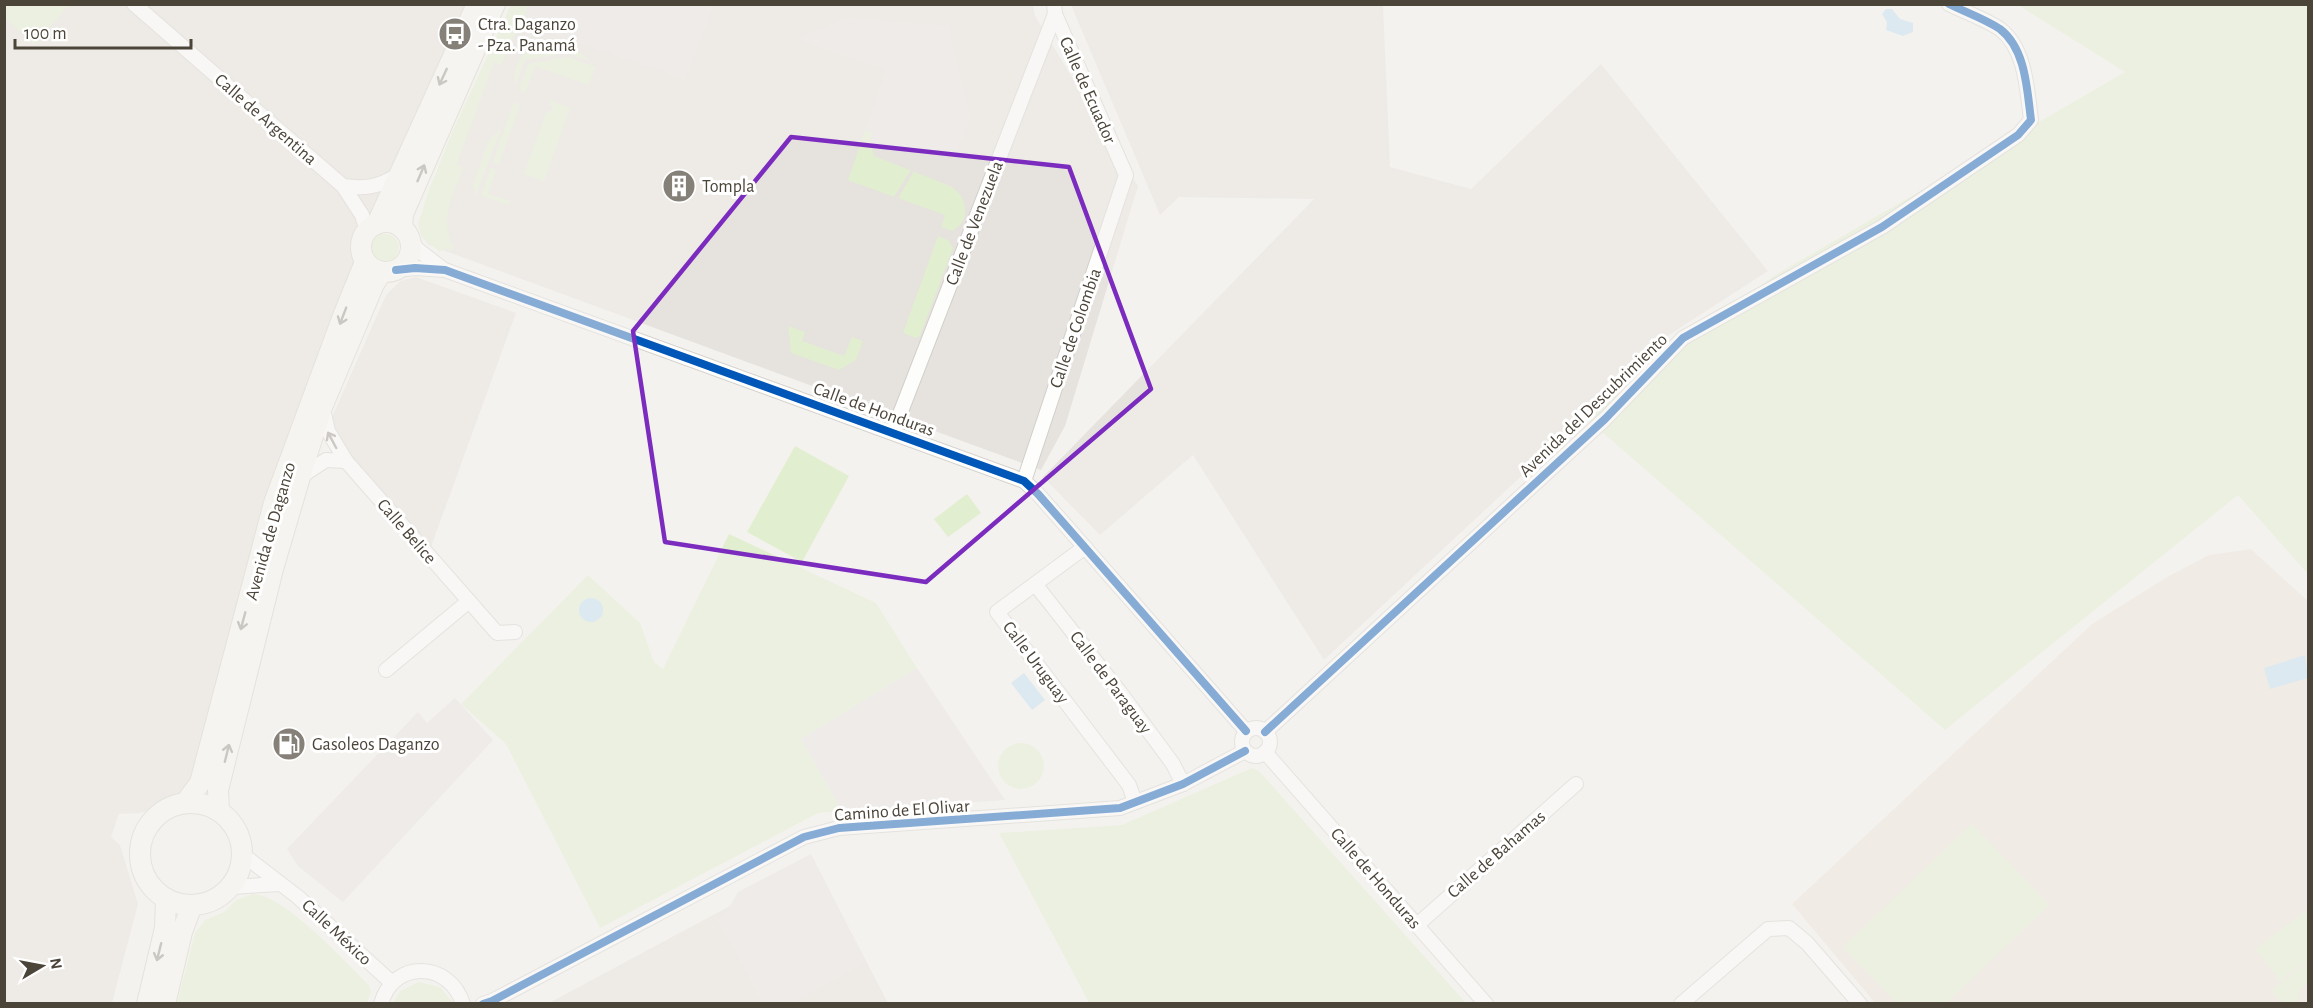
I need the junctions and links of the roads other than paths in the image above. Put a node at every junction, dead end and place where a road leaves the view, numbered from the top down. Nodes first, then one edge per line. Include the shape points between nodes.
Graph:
1 (134, 4) edge
2 (477, 4) edge
3 (495, 4) edge
4 (1949, 4) edge
5 (1055, 9) edge
6 (398, 175) junction
7 (1126, 175) joint
8 (343, 186) junction
9 (372, 227) junction
10 (405, 232) junction
11 (365, 262) junction
12 (445, 270) junction
13 (389, 271) junction
14 (322, 407) junction
15 (893, 432) junction
16 (345, 461) junction
17 (300, 477) junction
18 (1024, 481) junction
19 (1085, 547) junction
20 (1035, 584) junction
21 (469, 601) junction
22 (516, 632) dead end
23 (386, 669) dead end
24 (1246, 731) junction
25 (1265, 732) junction
26 (1245, 751) junction
27 (1265, 752) junction
28 (1183, 784) junction
29 (1576, 784) dead end
30 (186, 802) junction
31 (1135, 802) junction
32 (219, 810) junction
33 (242, 854) junction
34 (279, 884) junction
35 (231, 887) junction
36 (166, 899) junction
37 (192, 905) junction
38 (1417, 925) junction
39 (392, 983) junction
40 (147, 1004) edge
41 (165, 1004) edge
42 (381, 1004) edge
43 (463, 1004) edge
44 (483, 1004) edge
45 (1486, 1004) edge
46 (1681, 1004) edge
47 (1860, 1004) edge

1 - 8 street, Calle de Argentina
2 -> 6 main road
10 -> 3 main road via 403,214
4 - 25 street, Avenida del Descubrimiento via 2000,30 2015,46 2026,79 2031,120 2018,135 1882,227 1683,338 1605,419
5 - 7 street, Calle de Ecuador
5 - 15 street, Calle de Venezuela
6 - 8 street via 377,187
6 - 9 main road
7 - 18 street, Calle de Colombia
8 - 9 street, Calle de Argentina
9 - 10 main road via 390,222
9 - 11 main road via 361,250
10 - 12 street, Calle de Honduras via 417,249
10 - 13 main road via 410,256
11 - 13 main road
11 -> 30 main road, Avenida de Daganzo via 274,503 200,783
12 - 13 street, Calle de Honduras
12 - 15 street, Calle de Honduras
13 - 14 main road, Avenida de Daganzo via 374,284
16 -> 14 street, Calle Belice via 328,431
14 - 17 main road, Avenida de Daganzo
15 - 18 street, Calle de Honduras
16 - 17 street via 326,460
16 - 21 street, Calle Belice
32 -> 17 main road, Avenida de Daganzo via 218,790
18 - 19 street, Calle de Honduras
19 - 20 street, Calle Uruguay
19 - 24 street, Calle de Honduras
20 - 28 street, Calle de Paraguay via 1119,691 1173,764
20 - 31 street, Calle Uruguay via 997,612 1129,785
21 - 22 street, Calle Belice via 497,633
21 - 23 street
24 - 25 street via 1252,728
24 - 26 street via 1242,744
25 - 27 street via 1269,746
26 - 27 street via 1258,756
26 - 28 street, Camino de El Olivar
27 - 38 street, Calle de Honduras
28 - 31 street, Camino de El Olivar
29 - 38 street, Calle de Bahamas
30 - 32 main road via 203,803
30 - 36 main road via 168,807 153,818 143,834 139,853 142,871
31 - 44 street, Camino de El Olivar via 1109,809 839,828 804,837
32 - 33 main road via 236,829
33 - 34 street, Calle México
33 - 35 main road
34 - 35 street
34 - 39 street, Calle México
35 - 37 main road via 213,900
36 - 37 main road
36 -> 40 main road via 165,928
37 - 41 main road
38 - 45 street, Calle de Honduras
39 - 42 street
39 - 43 street via 415,971 430,971 451,982
46 - 47 street via 1768,929 1789,928

